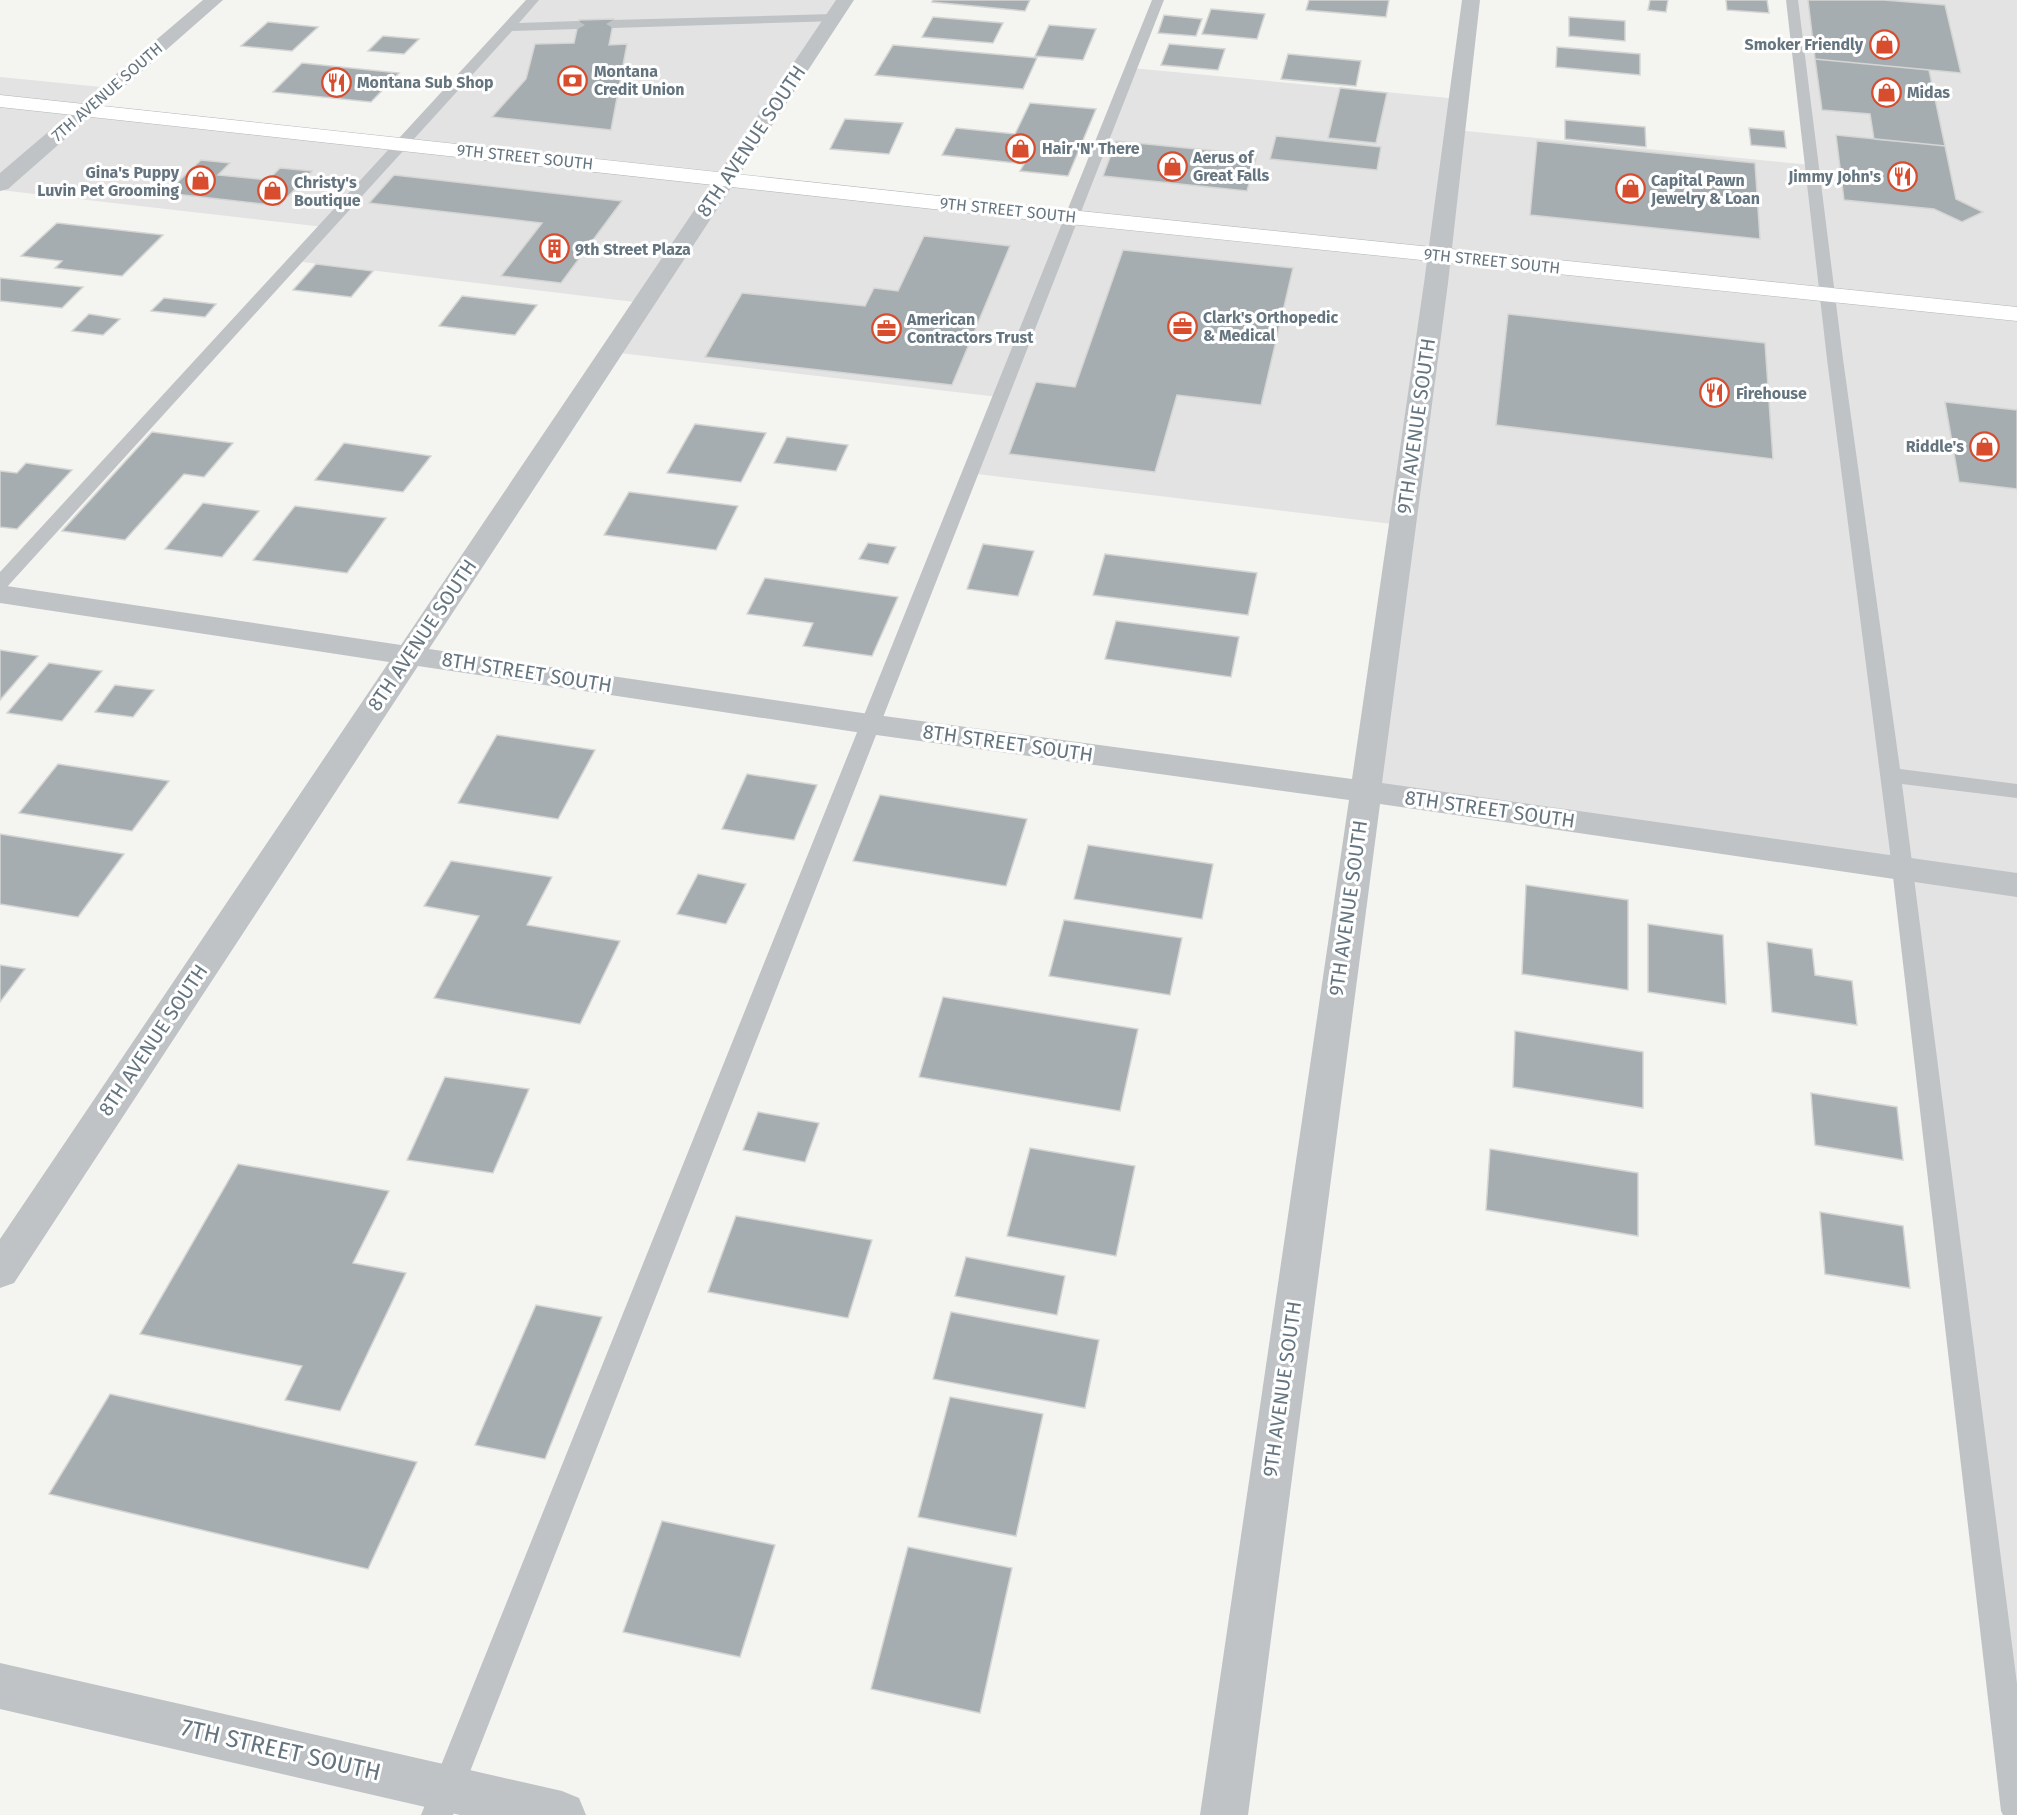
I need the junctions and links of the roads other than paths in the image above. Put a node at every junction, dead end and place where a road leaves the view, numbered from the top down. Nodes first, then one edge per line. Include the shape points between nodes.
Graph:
1 (214, 0) edge
2 (533, 0) edge
3 (1158, 0) edge
4 (1471, 0) edge
5 (1792, 0) edge
6 (839, 9) edge
7 (613, 24) dead end
8 (578, 25) dead end
9 (509, 27) junction
10 (0, 101) edge
11 (86, 110) junction
12 (402, 144) junction
13 (727, 179) junction
14 (0, 184) edge
15 (1070, 218) junction
16 (1439, 256) junction
17 (1827, 295) junction
18 (2017, 314) edge
19 (0, 583) edge
20 (0, 594) edge
21 (409, 654) junction
22 (868, 724) junction
23 (1890, 775) junction
24 (1364, 791) junction
25 (2017, 791) edge
26 (1902, 868) junction
27 (2017, 885) edge
28 (0, 1271) edge
29 (0, 1686) edge
30 (442, 1801) edge
31 (2017, 1811) edge
32 (562, 1815) edge
33 (1224, 1815) edge

1 - 11 street, 7TH AVENUE SOUTH
2 - 9 lane
3 - 15 lane
4 - 16 street, 9TH AVENUE SOUTH
5 - 17 lane
6 - 7 lane
6 - 13 street, 8TH AVENUE SOUTH
8 - 9 lane
9 - 12 lane
10 - 11 main road, 9TH STREET SOUTH
11 - 12 main road, 9TH STREET SOUTH
11 - 14 street, 7TH AVENUE SOUTH
12 - 13 main road, 9TH STREET SOUTH
12 - 19 lane
13 - 15 main road, 9TH STREET SOUTH
13 - 21 street, 8TH AVENUE SOUTH
15 - 16 main road, 9TH STREET SOUTH
15 - 22 lane
16 - 17 main road, 9TH STREET SOUTH
16 - 24 street, 9TH AVENUE SOUTH
17 - 18 main road, 9TH STREET SOUTH
17 - 23 lane
20 - 21 street, 8TH STREET SOUTH
21 - 22 street, 8TH STREET SOUTH
21 - 28 street, 8TH AVENUE SOUTH
22 - 24 street, 8TH STREET SOUTH
22 - 30 lane
23 - 25 lane
23 - 26 lane
24 - 26 street, 8TH STREET SOUTH
24 - 33 street, 9TH AVENUE SOUTH
26 - 27 street, 8TH STREET SOUTH
26 - 31 lane
29 - 30 street, 7TH STREET SOUTH
30 - 32 street, 7TH STREET SOUTH

